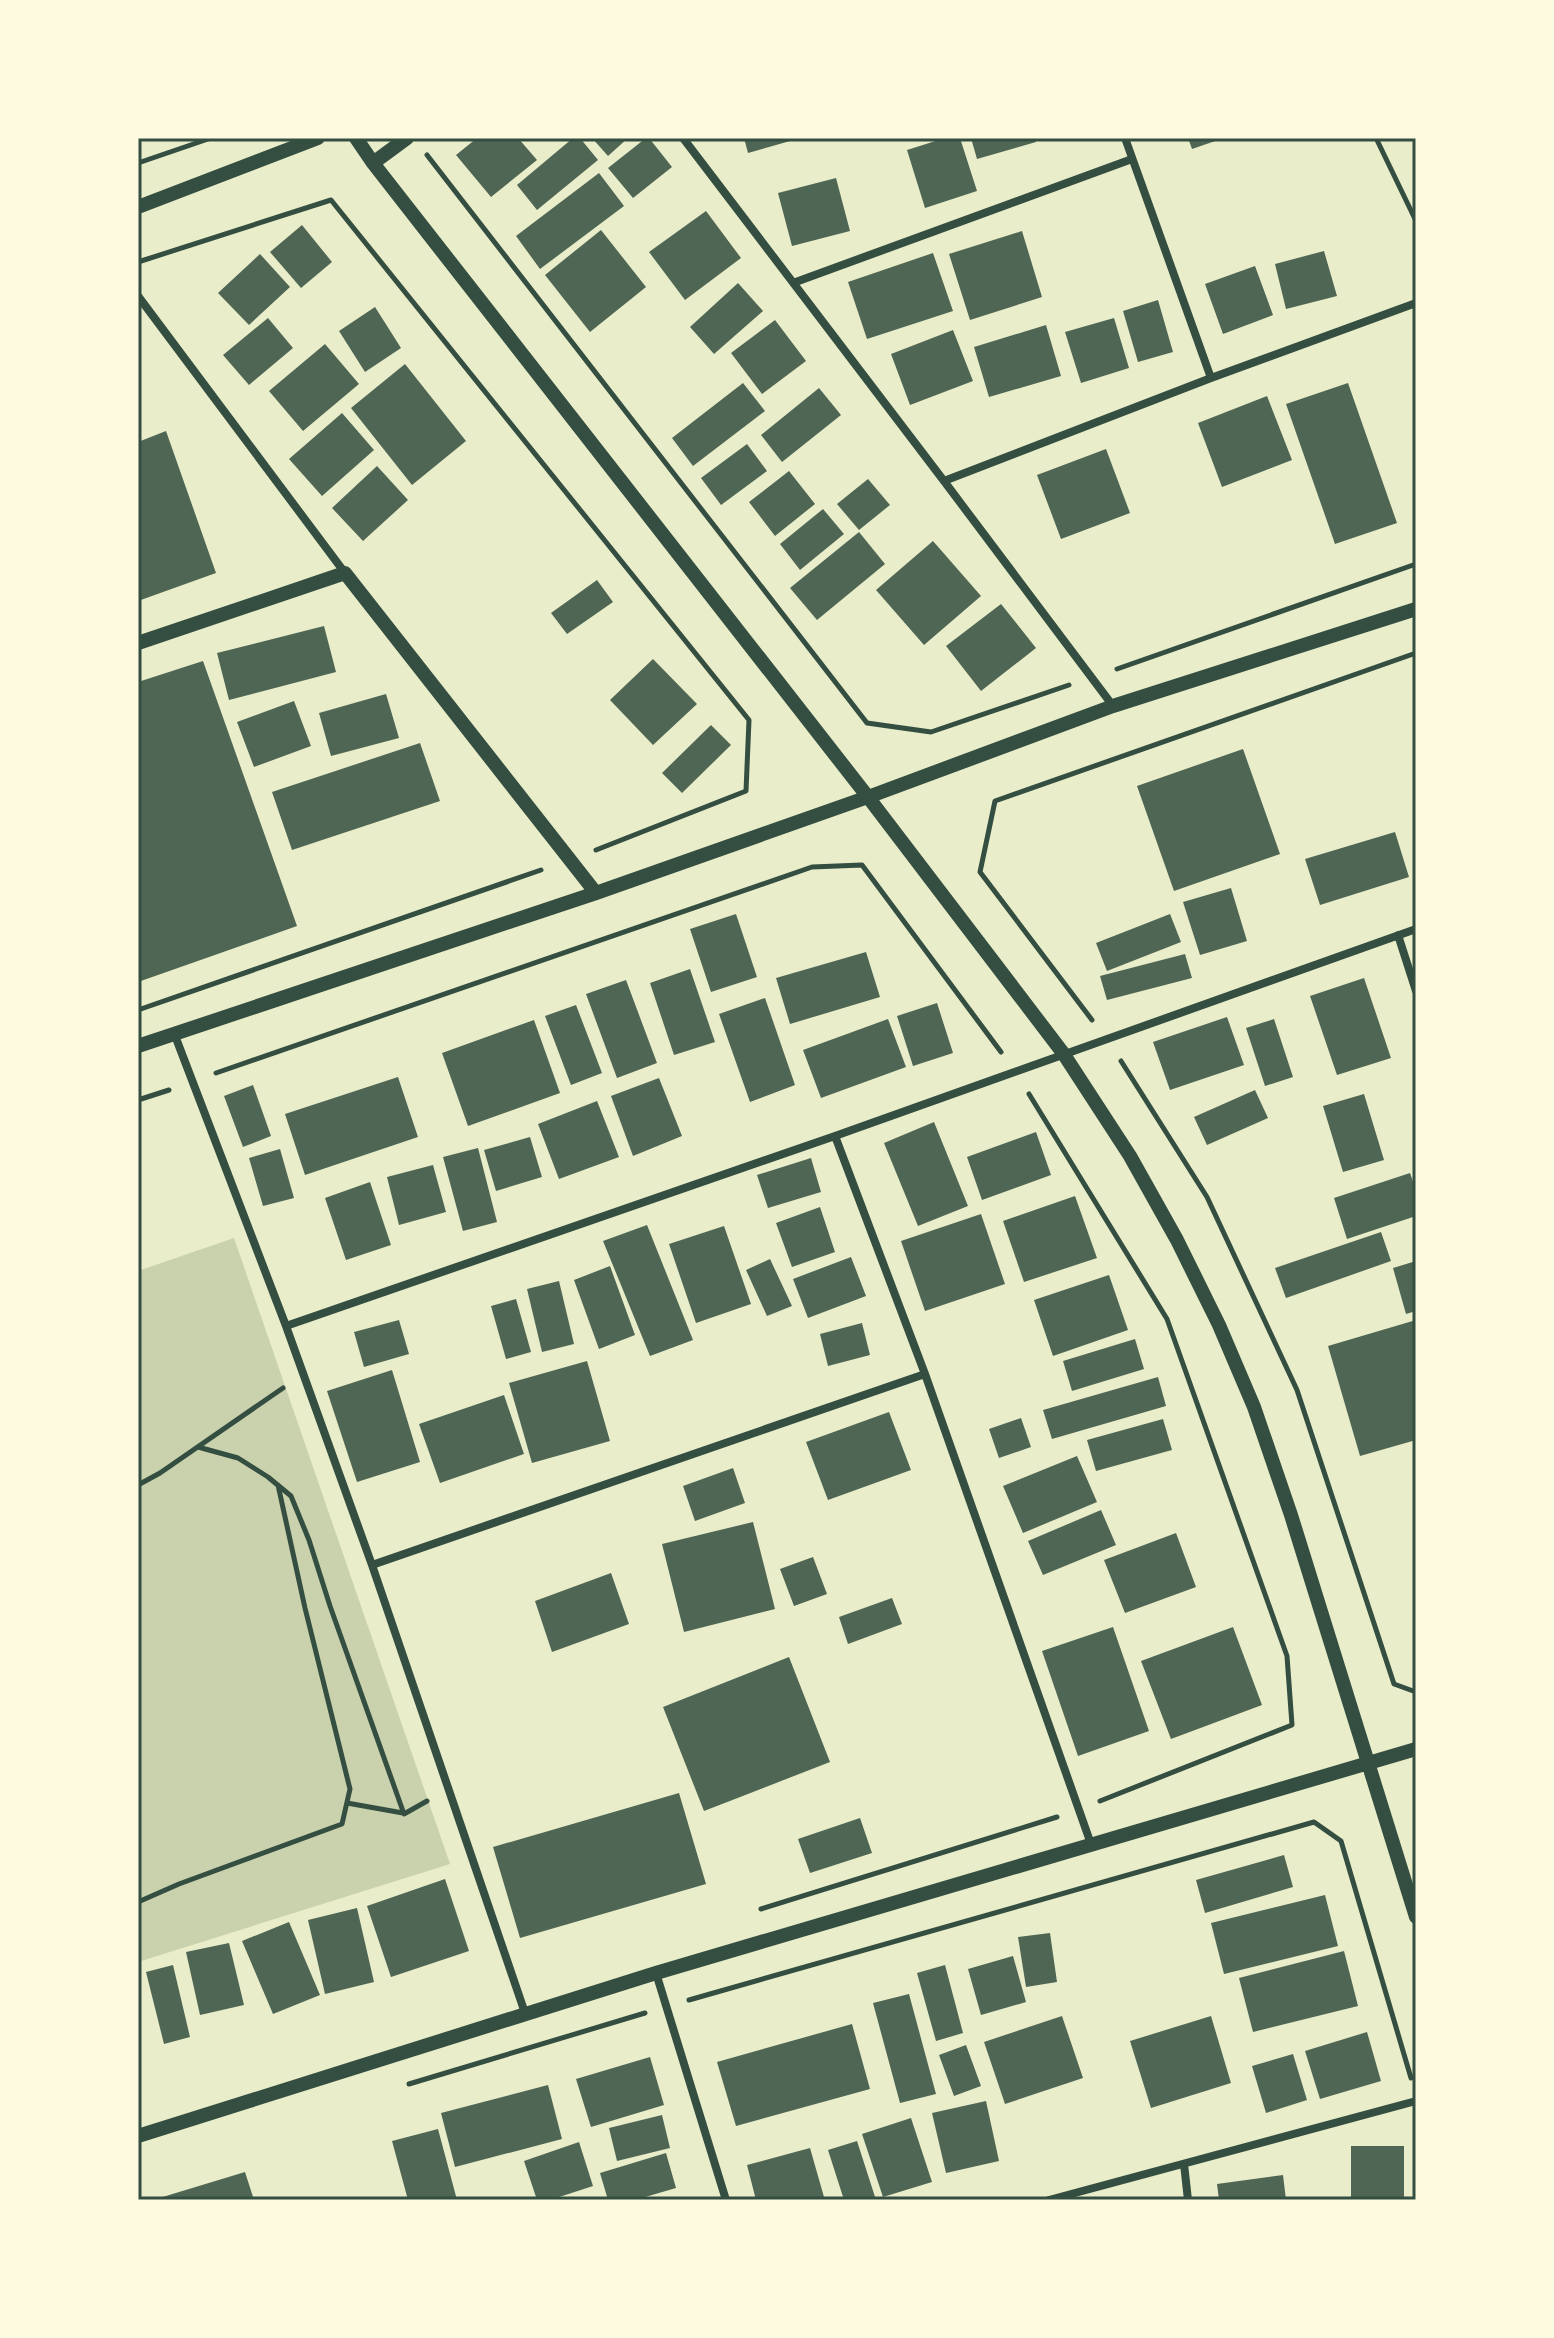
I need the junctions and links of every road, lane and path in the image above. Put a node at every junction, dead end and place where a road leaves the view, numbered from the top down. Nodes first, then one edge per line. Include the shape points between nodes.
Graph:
1 (211, 138) edge
2 (318, 138) edge
3 (356, 138) edge
4 (407, 138) edge
5 (683, 138) edge
6 (1125, 138) edge
7 (1376, 138) edge
8 (423, 150) dead end
9 (1132, 159) junction
10 (138, 163) edge
11 (373, 163) junction
12 (138, 207) edge
13 (1416, 221) edge
14 (138, 262) edge
15 (793, 283) junction
16 (138, 296) edge
17 (1416, 303) edge
18 (1211, 378) junction
19 (944, 481) junction
20 (1416, 564) edge
21 (345, 573) junction
22 (1416, 609) edge
23 (138, 643) edge
24 (1416, 653) edge
25 (1092, 678) junction
26 (1113, 706) junction
27 (868, 797) junction
28 (570, 860) junction
29 (596, 893) junction
30 (1416, 929) edge
31 (1398, 935) junction
32 (1416, 991) edge
33 (138, 1010) edge
34 (1098, 1028) dead end
35 (174, 1033) junction
36 (138, 1046) edge
37 (1063, 1053) junction
38 (1116, 1053) dead end
39 (1015, 1071) junction
40 (192, 1082) junction
41 (138, 1100) edge
42 (835, 1136) junction
43 (286, 1326) junction
44 (303, 1374) junction
45 (925, 1374) junction
46 (198, 1447) junction
47 (138, 1485) edge
48 (278, 1485) junction
49 (372, 1565) junction
50 (1416, 1692) edge
51 (1416, 1749) edge
52 (1368, 1762) junction
53 (448, 1789) junction
54 (347, 1803) junction
55 (1079, 1810) junction
56 (404, 1814) junction
57 (1091, 1844) junction
58 (138, 1902) edge
59 (750, 1912) dead end
60 (1416, 1917) edge
61 (656, 1973) junction
62 (666, 2006) junction
63 (525, 2013) junction
64 (1412, 2079) dead end
65 (1416, 2101) edge
66 (138, 2136) edge
67 (1184, 2164) junction
68 (726, 2200) edge
69 (1049, 2200) edge
70 (1188, 2200) edge

1 - 10 path
2 - 12 street
3 - 11 street
4 - 11 street
5 - 15 street
6 - 9 street
7 - 13 path
8 - 25 path via 867,723 931,732
9 - 15 street
9 - 18 street
11 - 27 street
14 - 28 path via 331,200 749,720 746,791
15 - 19 street
16 - 21 street
17 - 18 street
18 - 19 street
19 - 25 street
20 - 25 path
21 - 23 street
21 - 28 street
22 - 26 street
24 - 34 path via 995,801 980,872
25 - 26 street
26 - 27 street
27 - 29 street
27 - 37 street
28 - 29 street
28 - 33 path
29 - 35 street
30 - 31 street
31 - 32 street
31 - 37 street
35 - 36 street
35 - 40 street
37 - 39 street
37 - 52 street via 1130,1156 1219,1325 1291,1515
38 - 50 path via 1213,1210 1297,1390 1394,1684
39 - 40 path via 862,865 812,867
39 - 42 street
39 - 55 path via 1167,1319 1287,1656 1292,1725
40 - 41 path
40 - 43 street
42 - 43 street
42 - 45 street
43 - 44 street
44 - 46 path
44 - 49 street
45 - 49 street
45 - 55 street
46 - 47 path
46 - 48 path via 238,1458
48 - 54 path via 350,1789
48 - 56 path via 291,1496 309,1540
49 - 53 street
51 - 52 street
52 - 57 street
52 - 60 street
53 - 56 path
53 - 63 street
54 - 56 path
54 - 58 path via 342,1824
55 - 57 street
55 - 59 path
57 - 61 street
61 - 62 street
61 - 63 street
62 - 64 path via 1314,1822 1341,1841
62 - 68 street
63 - 66 street
65 - 67 street
67 - 69 street
67 - 70 street

